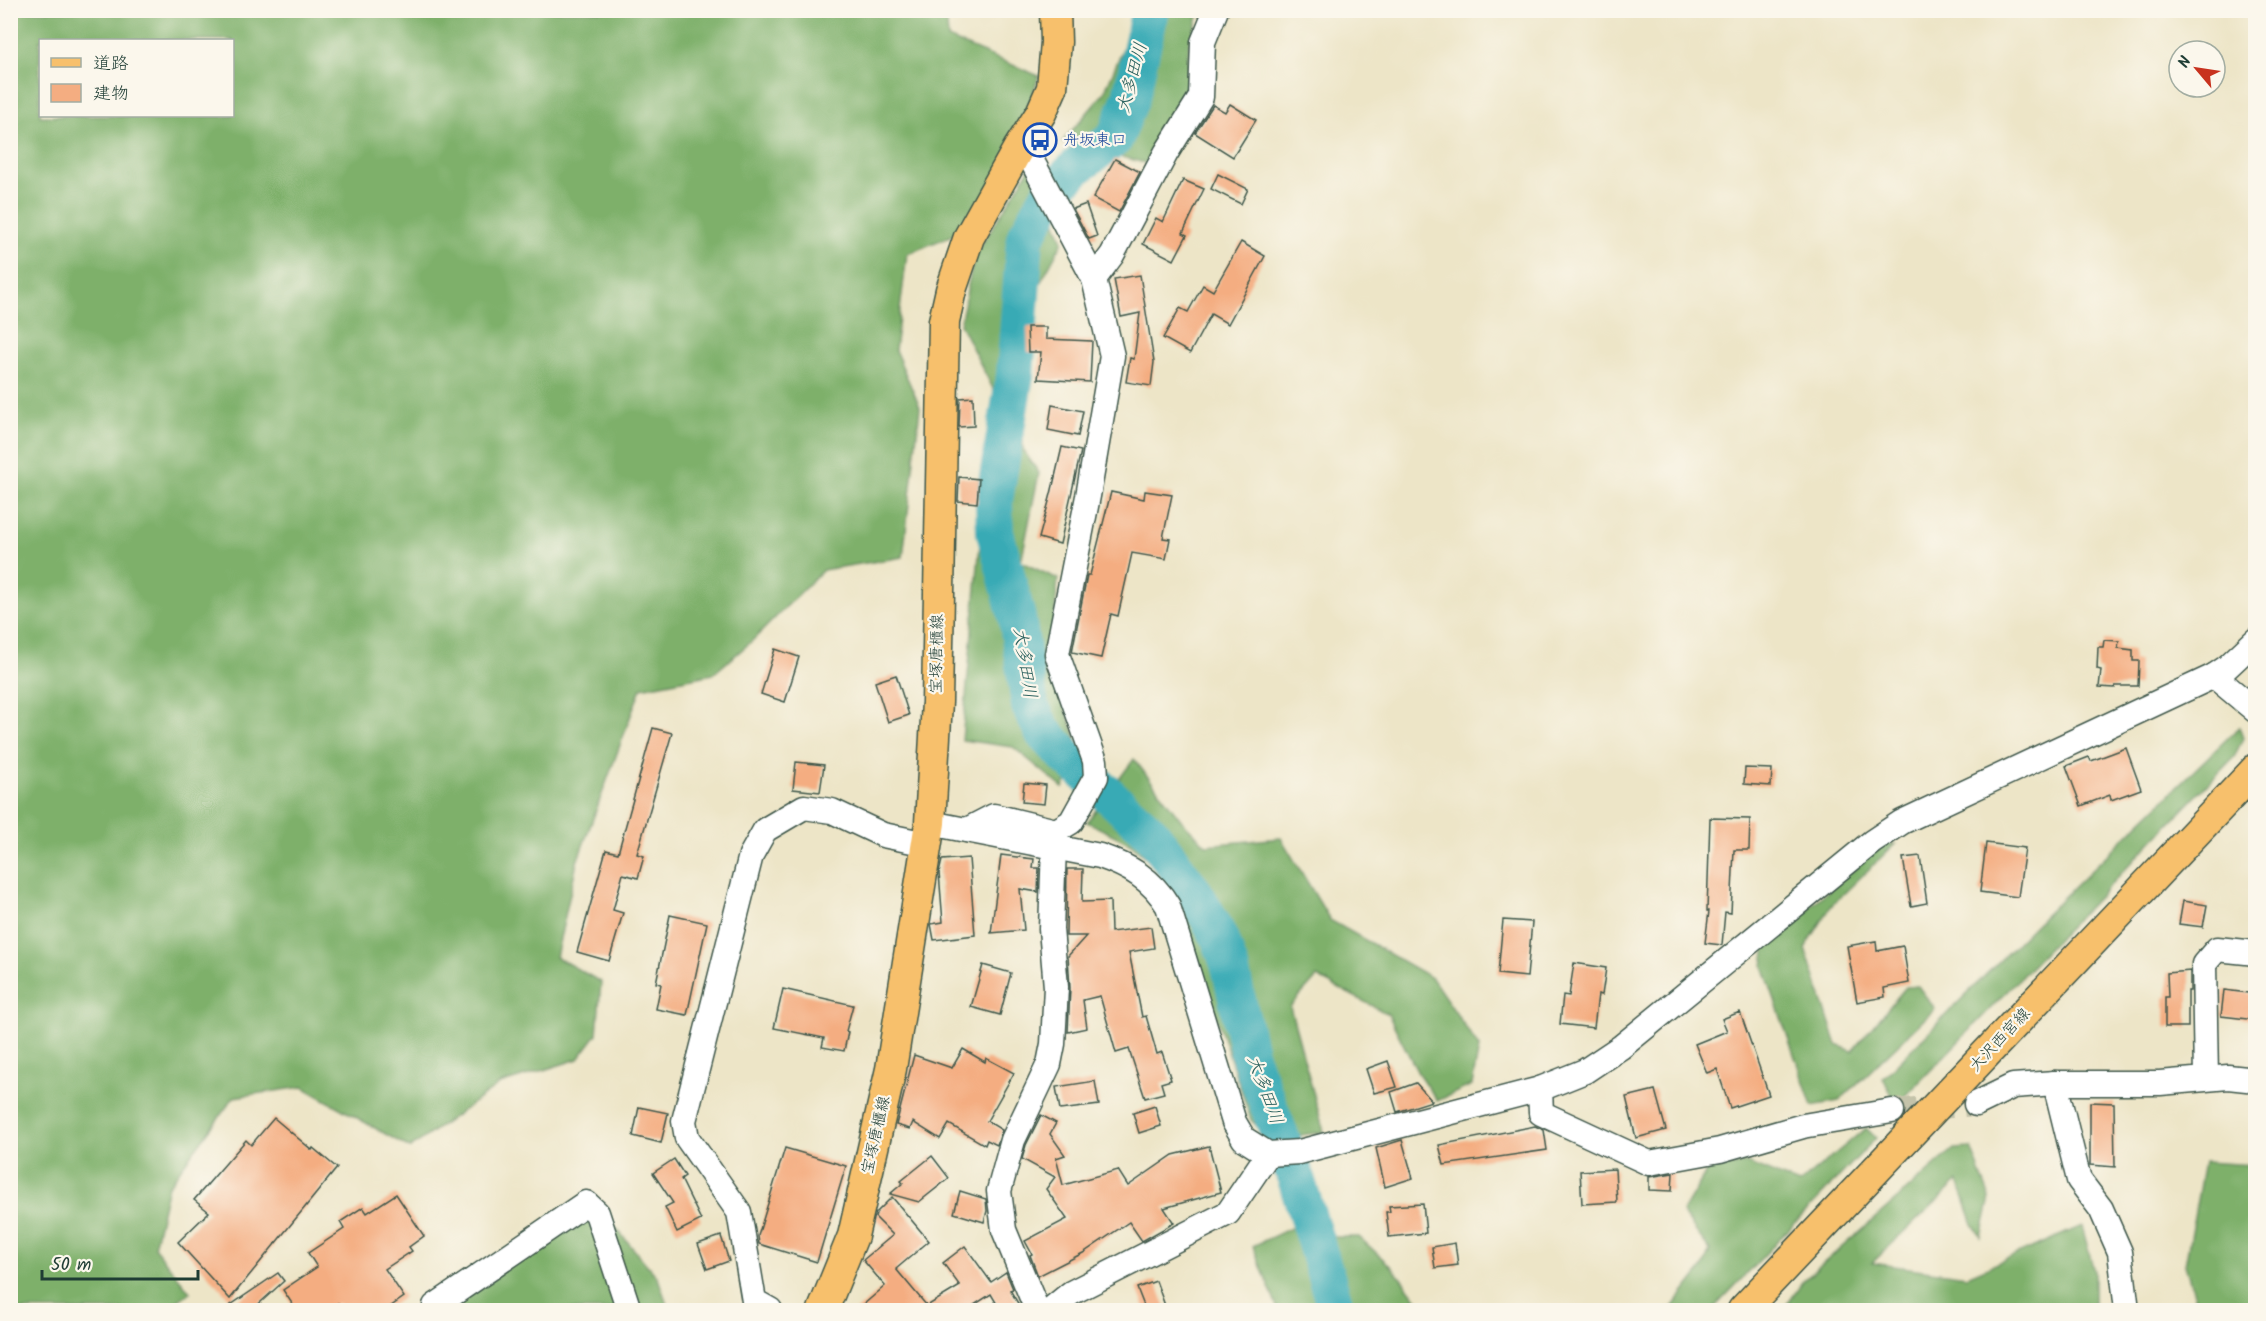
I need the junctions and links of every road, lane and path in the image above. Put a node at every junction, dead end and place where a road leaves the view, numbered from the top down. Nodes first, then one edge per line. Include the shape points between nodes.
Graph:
1 (1055, 10) edge
2 (1216, 10) edge
3 (1018, 149) junction
4 (1094, 279) junction
5 (2256, 640) edge
6 (2214, 676) junction
7 (2256, 711) edge
8 (2256, 769) edge
9 (967, 830) junction
10 (929, 834) junction
11 (1054, 846) junction
12 (2256, 952) edge
13 (2206, 1078) junction
14 (2256, 1080) edge
15 (2055, 1083) junction
16 (1540, 1089) junction
17 (1976, 1104) tunnel mouth
18 (1892, 1111) tunnel mouth
19 (1268, 1154) junction
20 (435, 1306) dead end
21 (629, 1311) edge
22 (771, 1311) edge
23 (824, 1311) edge
24 (1037, 1311) edge
25 (1050, 1311) edge
26 (1743, 1311) edge
27 (2127, 1311) edge

1 - 3 main road, 宝塚唐櫃線 via 1052,88
2 - 4 street via 1203,42 1201,97 1166,153 1112,255
3 - 4 street via 1033,163
3 - 10 main road, 宝塚唐櫃線 via 969,237 944,321 937,702
4 - 9 street via 1112,356 1057,654 1095,760 1096,777 1071,822 1056,831 994,816
5 - 6 street
6 - 7 street
6 - 16 street via 1902,822 1872,842 1621,1047 1585,1071
8 - 26 main road, 大沢西宮線
9 - 10 street
9 - 11 street
10 - 22 street via 883,835 832,811 804,807 765,830 751,855 684,1121 687,1138 739,1212 754,1301
10 - 23 main road, 宝塚唐櫃線 via 886,1091 853,1236
11 - 19 street via 1122,863 1160,894 1234,1122 1244,1139
11 - 24 street via 1053,1044 1049,1064 1013,1140 999,1191 1004,1230
12 - 13 street via 2217,949 2204,964
13 - 14 street
13 - 15 street via 2160,1083
15 - 17 street via 2013,1086
15 - 27 street via 2079,1180 2101,1209 2120,1252
16 - 18 street via 1541,1113 1649,1163 1720,1150 1803,1126
16 - 19 street via 1299,1152
19 - 25 street via 1228,1213 1071,1293
20 - 21 street via 586,1203 597,1213

